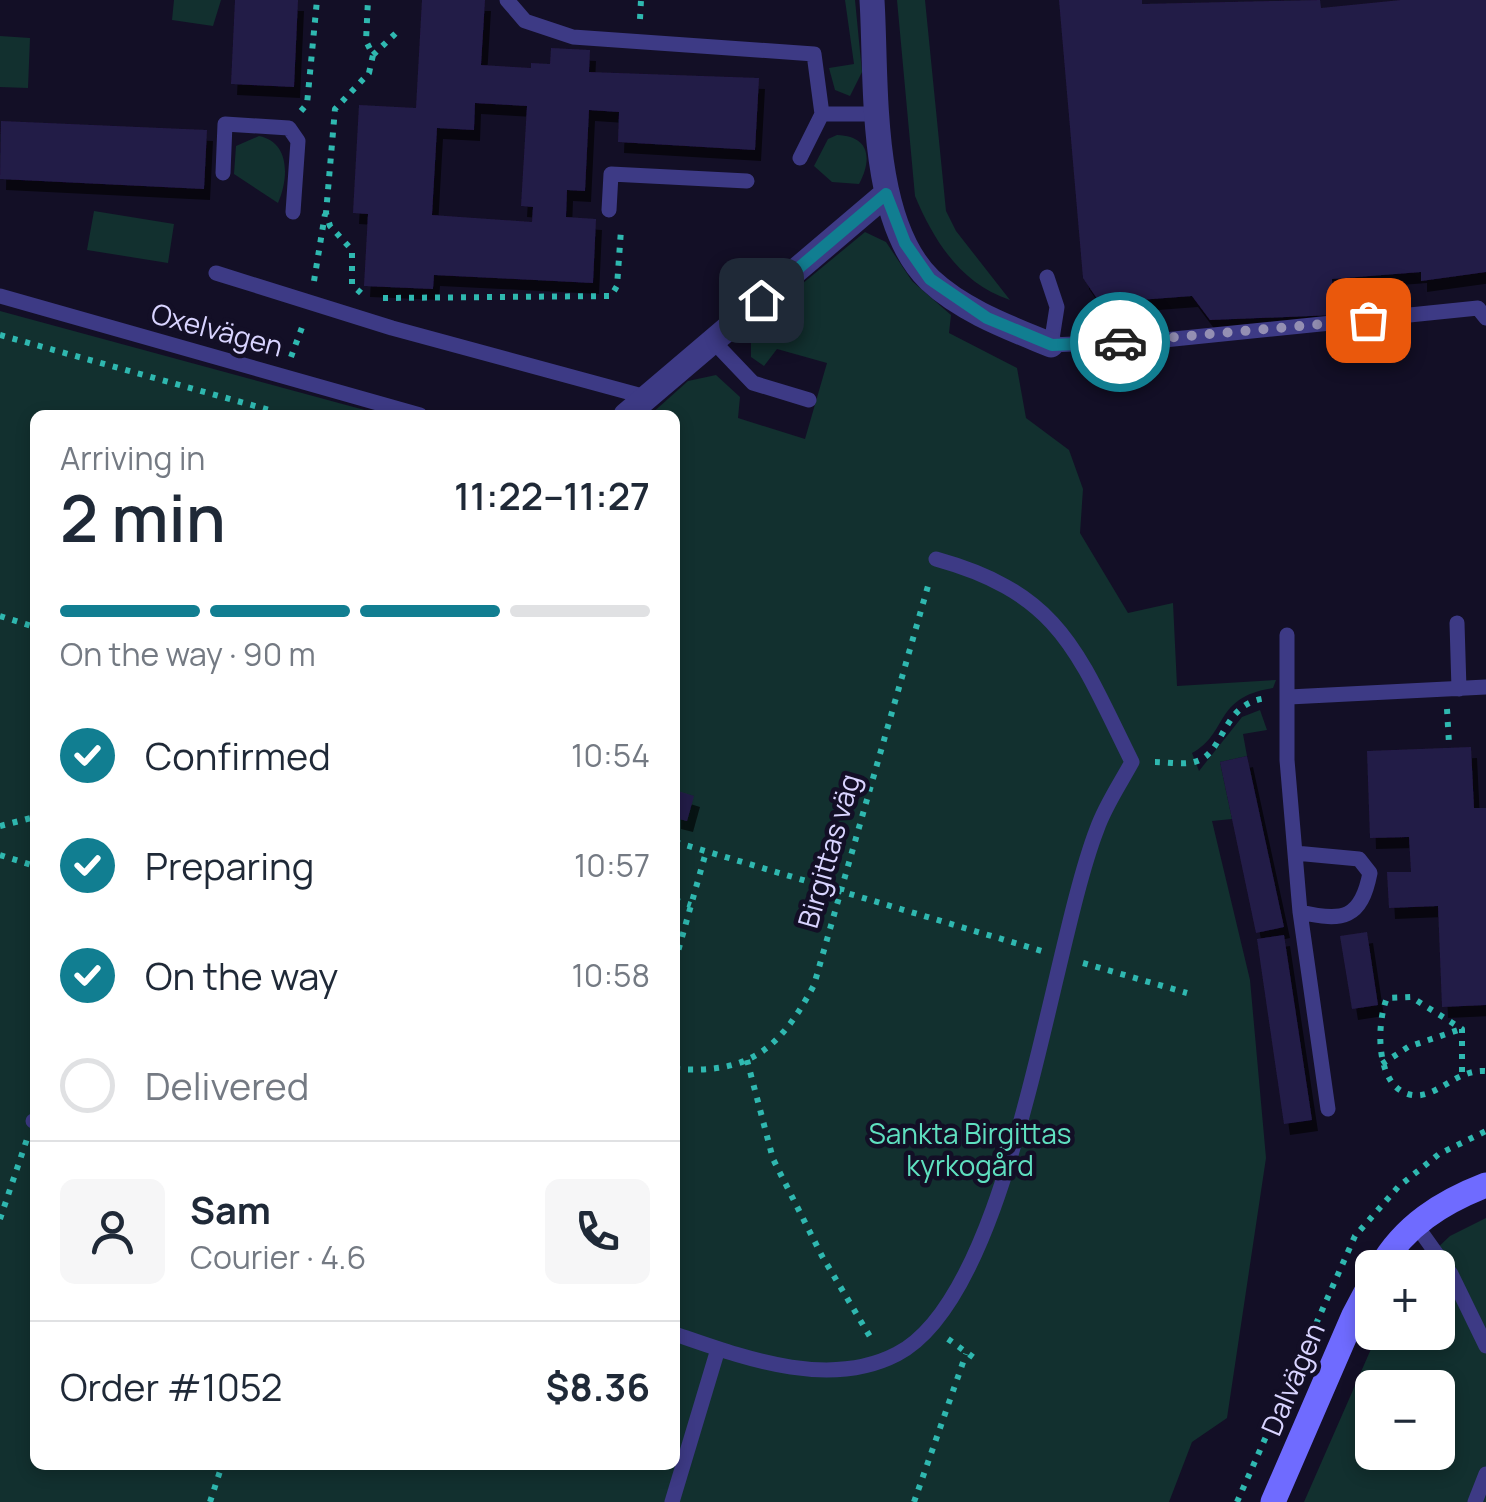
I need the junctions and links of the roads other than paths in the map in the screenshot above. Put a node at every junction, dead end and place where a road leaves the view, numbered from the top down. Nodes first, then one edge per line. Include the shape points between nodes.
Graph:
1 (507, 0) edge
2 (872, 0) edge
3 (822, 114) junction
4 (880, 114) junction
5 (800, 158) dead end
6 (223, 174) dead end
7 (747, 181) dead end
8 (886, 194) junction
9 (609, 210) road end
10 (292, 212) dead end
11 (216, 273) dead end
12 (1046, 277) dead end
13 (0, 296) edge
14 (1486, 318) edge
15 (712, 341) junction
16 (1052, 345) junction
17 (646, 397) junction
18 (809, 400) dead end
19 (402, 410) edge
20 (632, 410) edge
21 (936, 558) road end
22 (1457, 623) dead end
23 (1286, 636) dead end
24 (1486, 687) edge
25 (1459, 689) junction
26 (1289, 697) junction
27 (1296, 854) junction
28 (1300, 912) junction
29 (1328, 1109) dead end
30 (1486, 1185) edge
31 (1416, 1225) junction
32 (1390, 1250) edge
33 (1355, 1313) edge
34 (680, 1336) edge
35 (1486, 1346) edge
36 (718, 1349) junction
37 (1486, 1474) edge
38 (672, 1502) edge
39 (1273, 1502) edge
40 (1475, 1502) edge

1 - 3 lane via 525,21 573,37 814,54
2 - 4 street
3 - 4 lane
3 - 5 lane
4 - 8 street
6 - 10 lane via 225,124 289,128 298,141
7 - 9 lane via 611,174
8 - 15 street
8 - 16 street via 905,243 930,279 987,318
11 - 17 lane
12 - 16 lane via 1057,307
13 - 19 lane, Oxelvägen
14 - 16 lane via 1478,308
15 - 17 street
15 - 18 lane via 754,383
17 - 20 street
21 - 36 lane via 1016,590 1060,626 1132,762 1096,829 999,1189 961,1284 932,1324 897,1354 856,1367 797,1368
22 - 25 lane
23 - 26 lane
24 - 25 lane
25 - 26 lane
26 - 27 lane
27 - 28 lane
27 - 28 lane via 1359,859 1370,873 1365,897 1350,914 1330,919
28 - 29 lane
30 - 31 street via 1446,1200
31 - 32 street
31 - 35 lane via 1451,1274
33 - 39 street, Dalvägen
34 - 36 lane
36 - 38 lane
37 - 40 lane

